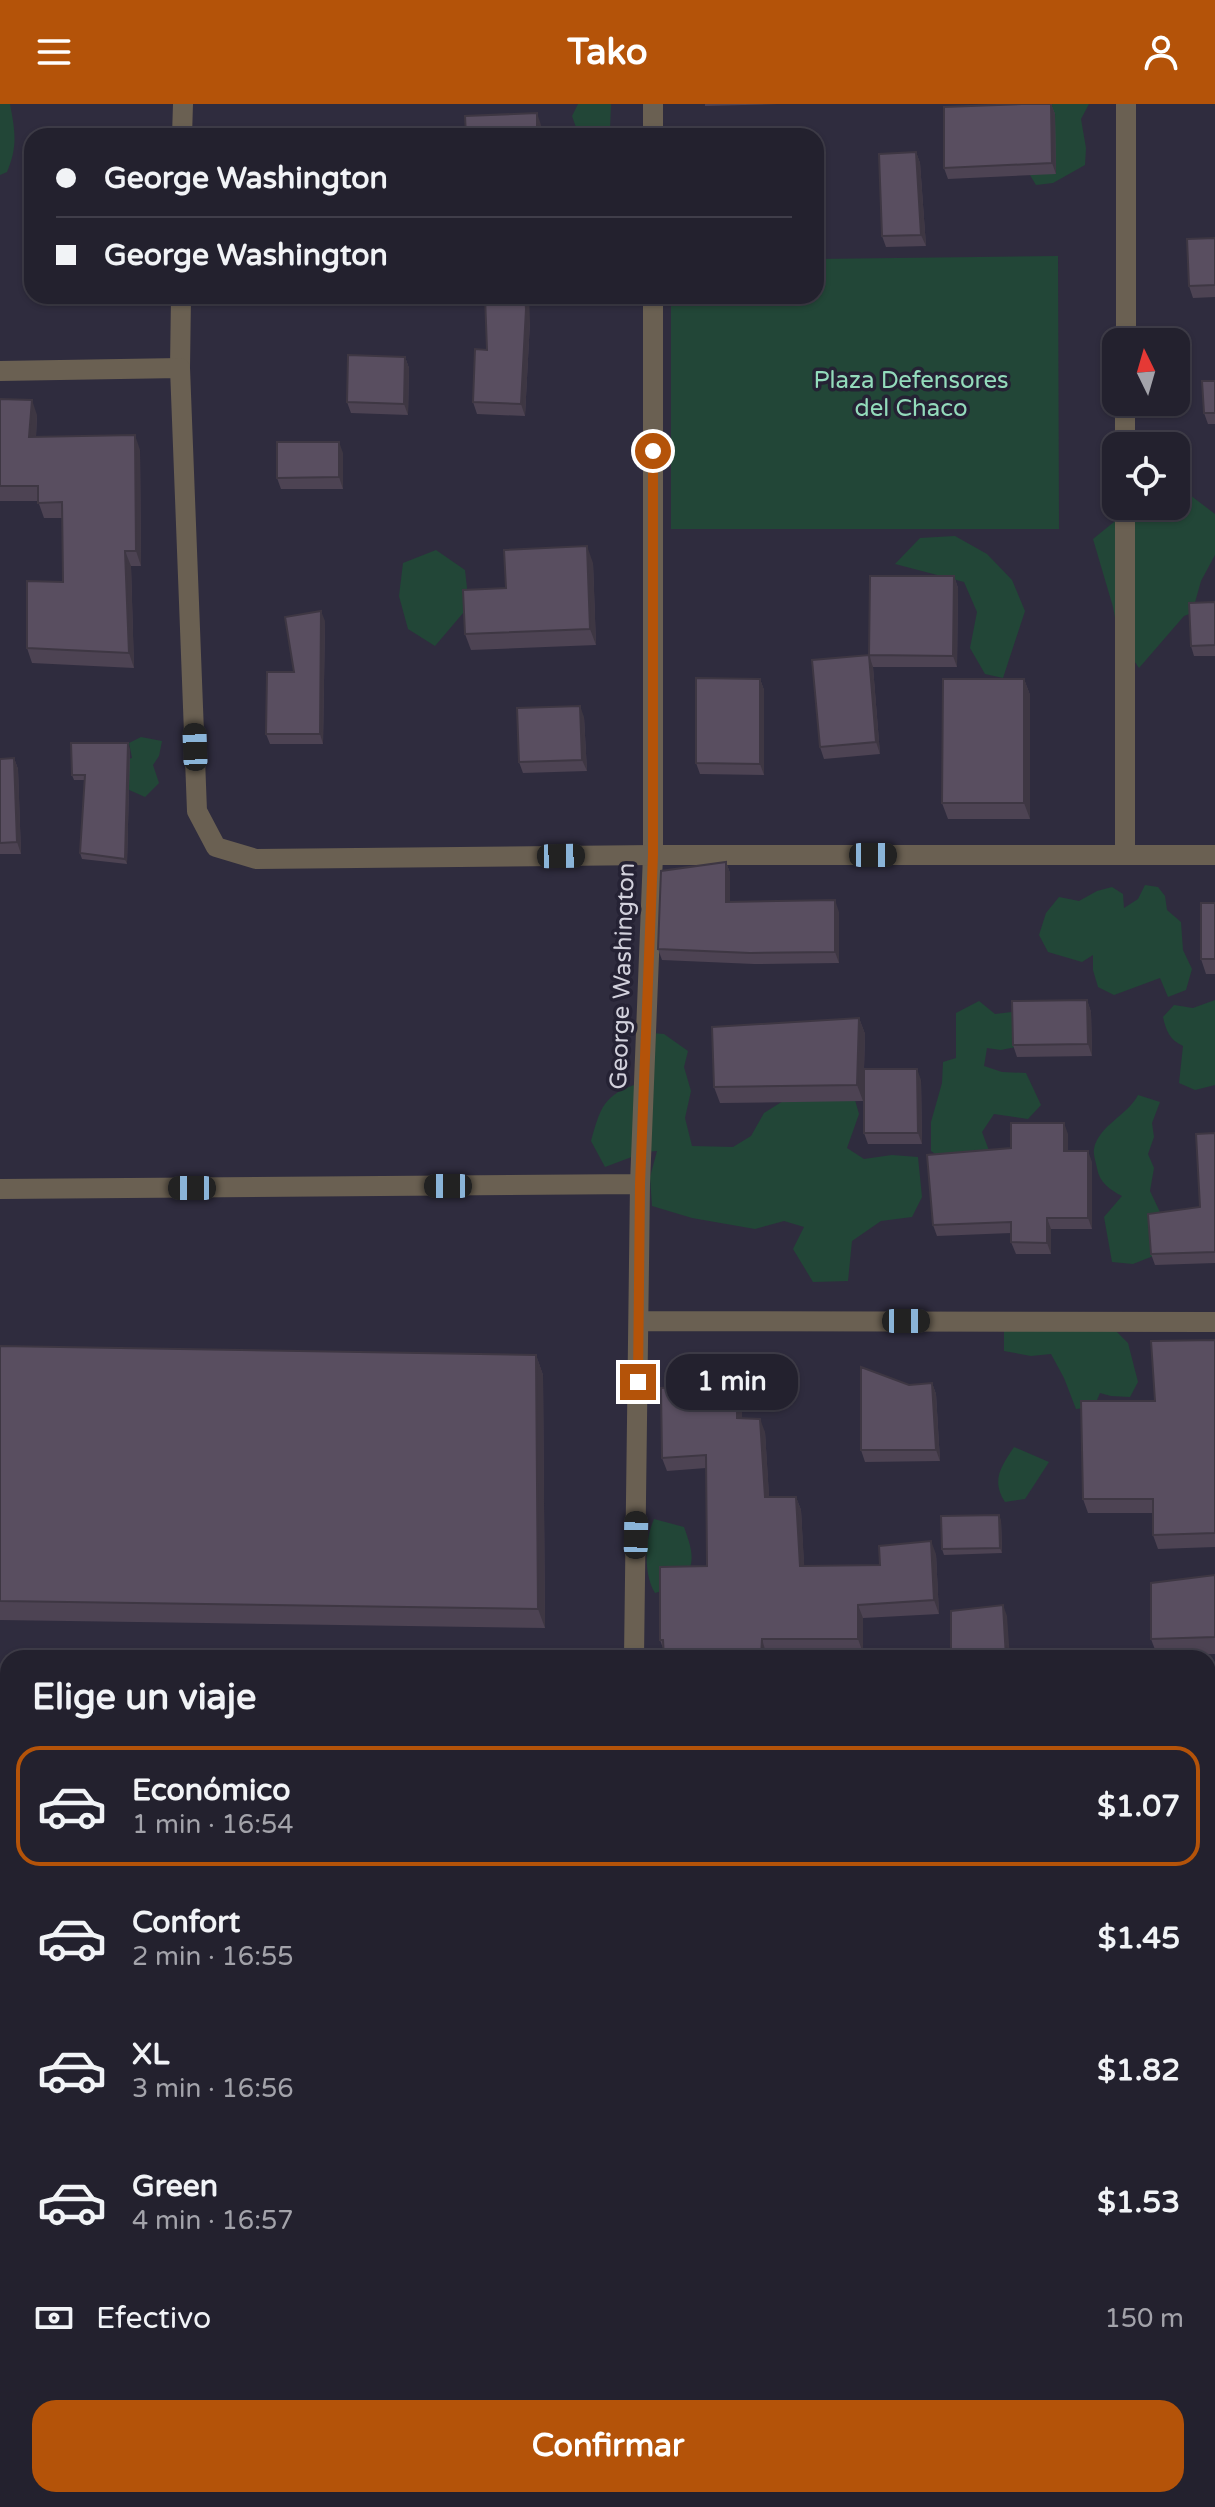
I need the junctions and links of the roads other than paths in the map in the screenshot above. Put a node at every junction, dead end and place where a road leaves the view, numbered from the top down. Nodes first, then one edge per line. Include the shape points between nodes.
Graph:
1 (183, 104) edge
2 (653, 104) edge
3 (1126, 104) edge
4 (182, 128) edge
5 (653, 128) edge
6 (181, 304) edge
7 (653, 304) edge
8 (1126, 328) edge
9 (180, 368) junction
10 (0, 371) edge
11 (1125, 520) edge
12 (653, 855) junction
13 (1125, 855) junction
14 (1215, 855) edge
15 (640, 1184) junction
16 (0, 1189) edge
17 (639, 1321) junction
18 (1215, 1322) edge
19 (634, 1650) edge

1 - 4 street
2 - 5 street
3 - 8 street
6 - 9 street
7 - 12 street, George Washington
9 - 10 street
9 - 12 street via 197,811 216,847 256,859
11 - 13 street
12 - 13 street
12 - 15 street, George Washington
13 - 14 street
15 - 16 street
15 - 17 street, George Washington
17 - 18 street
17 - 19 street, George Washington

